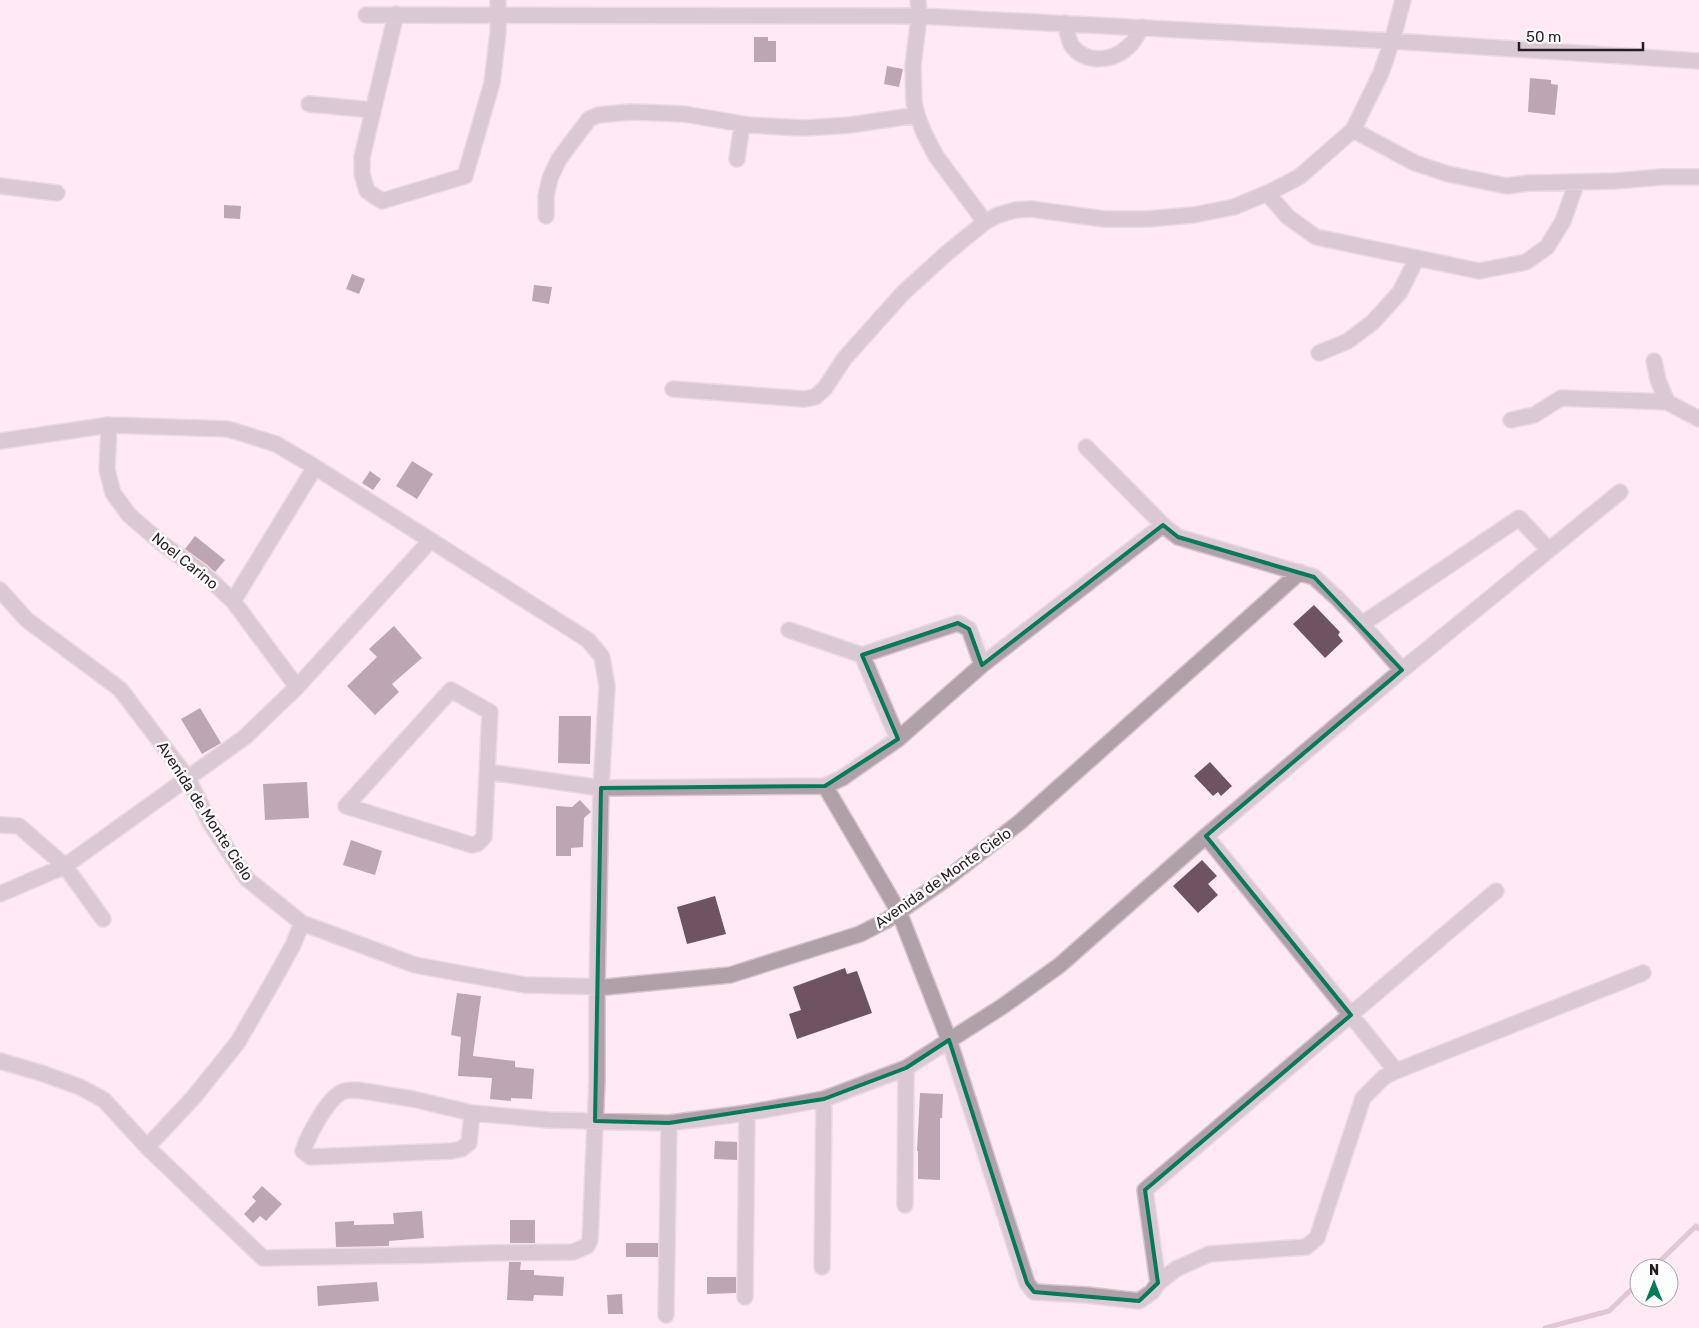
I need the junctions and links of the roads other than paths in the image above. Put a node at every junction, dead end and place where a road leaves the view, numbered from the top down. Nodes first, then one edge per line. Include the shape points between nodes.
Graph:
1 (918, 0) edge
2 (1403, 0) edge
3 (498, 7) edge
4 (396, 14) junction
5 (366, 16) dead end
6 (919, 16) junction
7 (1065, 23) junction
8 (1142, 27) junction
9 (1392, 42) junction
10 (1699, 61) edge
11 (309, 104) dead end
12 (373, 110) junction
13 (917, 115) junction
14 (742, 124) junction
15 (1353, 130) junction
16 (737, 159) dead end
17 (1699, 177) edge
18 (1577, 182) junction
19 (0, 186) edge
20 (57, 193) dead end
21 (1267, 193) junction
22 (546, 216) dead end
23 (985, 222) junction
24 (1417, 258) junction
25 (1319, 353) dead end
26 (1654, 361) dead end
27 (673, 389) dead end
28 (1667, 402) junction
29 (1699, 419) edge
30 (1511, 420) dead end
31 (110, 424) junction
32 (0, 441) edge
33 (1086, 447) dead end
34 (315, 467) junction
35 (1620, 492) dead end
36 (1163, 525) junction
37 (430, 541) junction
38 (1548, 549) junction
39 (1300, 572) junction
40 (0, 590) edge
41 (233, 601) junction
42 (1362, 624) junction
43 (789, 630) dead end
44 (862, 656) junction
45 (982, 665) junction
46 (1402, 670) junction
47 (296, 687) junction
48 (898, 739) junction
49 (489, 772) junction
50 (186, 777) junction
51 (825, 786) junction
52 (601, 788) junction
53 (1, 824) dead end
54 (1206, 836) junction
55 (64, 866) junction
56 (1496, 891) dead end
57 (0, 894) edge
58 (899, 912) junction
59 (103, 919) dead end
60 (302, 923) junction
61 (1643, 973) dead end
62 (597, 987) junction
63 (1351, 1015) junction
64 (949, 1040) junction
65 (0, 1061) edge
66 (906, 1068) junction
67 (1396, 1071) junction
68 (824, 1099) junction
69 (472, 1114) junction
70 (747, 1114) junction
71 (596, 1121) junction
72 (668, 1123) junction
73 (148, 1147) junction
74 (904, 1205) dead end
75 (822, 1267) dead end
76 (1158, 1283) junction
77 (744, 1297) dead end
78 (666, 1314) dead end

1 - 6 street
2 - 9 street
3 - 4 street
3 - 6 street
3 - 12 street via 492,83 465,176 382,201 368,191 362,174 362,157
4 - 5 street
4 - 12 street
6 - 7 street
6 - 13 street via 913,66
7 - 8 street
7 - 8 street via 1071,45 1083,56 1097,59 1108,58 1129,46
8 - 9 street
9 - 10 street
9 - 15 street via 1381,73
11 - 12 street
13 - 14 street via 830,127 782,128
13 - 23 street via 936,156
14 - 16 street
14 - 22 street via 684,114 631,112 598,115 589,120 559,159 550,178
15 - 18 street via 1415,163 1448,174 1507,186
15 - 21 street via 1299,177
17 - 18 street
18 - 24 street via 1563,221 1547,247 1526,262 1478,271
19 - 20 street
21 - 23 street via 1234,207 1193,216 1104,218 1031,209 1007,213
21 - 24 street via 1288,217 1316,237
23 - 27 street via 903,293 815,397 804,399
24 - 25 street via 1400,292 1373,322 1348,340
26 - 28 street
28 - 29 street
28 - 30 street via 1561,398 1534,416
31 - 32 street
31 - 34 street via 228,429 276,444
31 - 41 street, Noel Carino via 107,470 113,493 129,515 202,572
33 - 36 street
34 - 37 street
34 - 41 street
35 - 38 street
36 - 39 street via 1178,537
36 - 45 street
37 - 47 street
37 - 52 street via 588,640 602,657 607,686
38 - 42 street via 1520,518
38 - 46 street
39 - 42 street via 1314,577
39 - 58 street, Avenida de Monte Cielo via 1020,822
40 - 50 street, Avenida de Monte Cielo via 27,620 120,688
41 - 47 street, Noel Carino
42 - 46 street
43 - 44 street
44 - 45 street via 958,623 969,629
44 - 48 street
45 - 48 street
46 - 54 street
47 - 50 street via 245,737
48 - 51 street
49 - 49 street via 490,712 451,690 346,806 472,845 478,844 484,837
49 - 52 street
50 - 55 street
50 - 60 street, Avenida de Monte Cielo via 210,823 247,879
51 - 52 street
51 - 58 street
52 - 62 street
53 - 55 street via 18,826
54 - 63 street
54 - 64 street via 1060,965
55 - 57 street
55 - 59 street
56 - 63 street
58 - 62 street, Avenida de Monte Cielo via 860,934 730,975
58 - 64 street
60 - 62 street, Avenida de Monte Cielo via 415,965 525,985
60 - 73 street via 238,1042
61 - 67 street
62 - 71 street
63 - 67 street
63 - 76 street via 1145,1190
64 - 66 street
64 - 76 street via 1027,1282 1034,1292 1140,1301
65 - 73 street via 80,1087 104,1100
66 - 68 street
66 - 74 street
67 - 76 street via 1384,1077 1363,1098 1317,1238 1306,1247 1209,1254 1176,1269
68 - 70 street
68 - 75 street
69 - 69 street via 469,1143 461,1149 311,1157 303,1151 314,1126 333,1099 343,1091 357,1090 413,1099
69 - 71 street
70 - 72 street
70 - 77 street
71 - 72 street
71 - 73 street via 590,1240 587,1246 573,1252 262,1258
72 - 78 street

